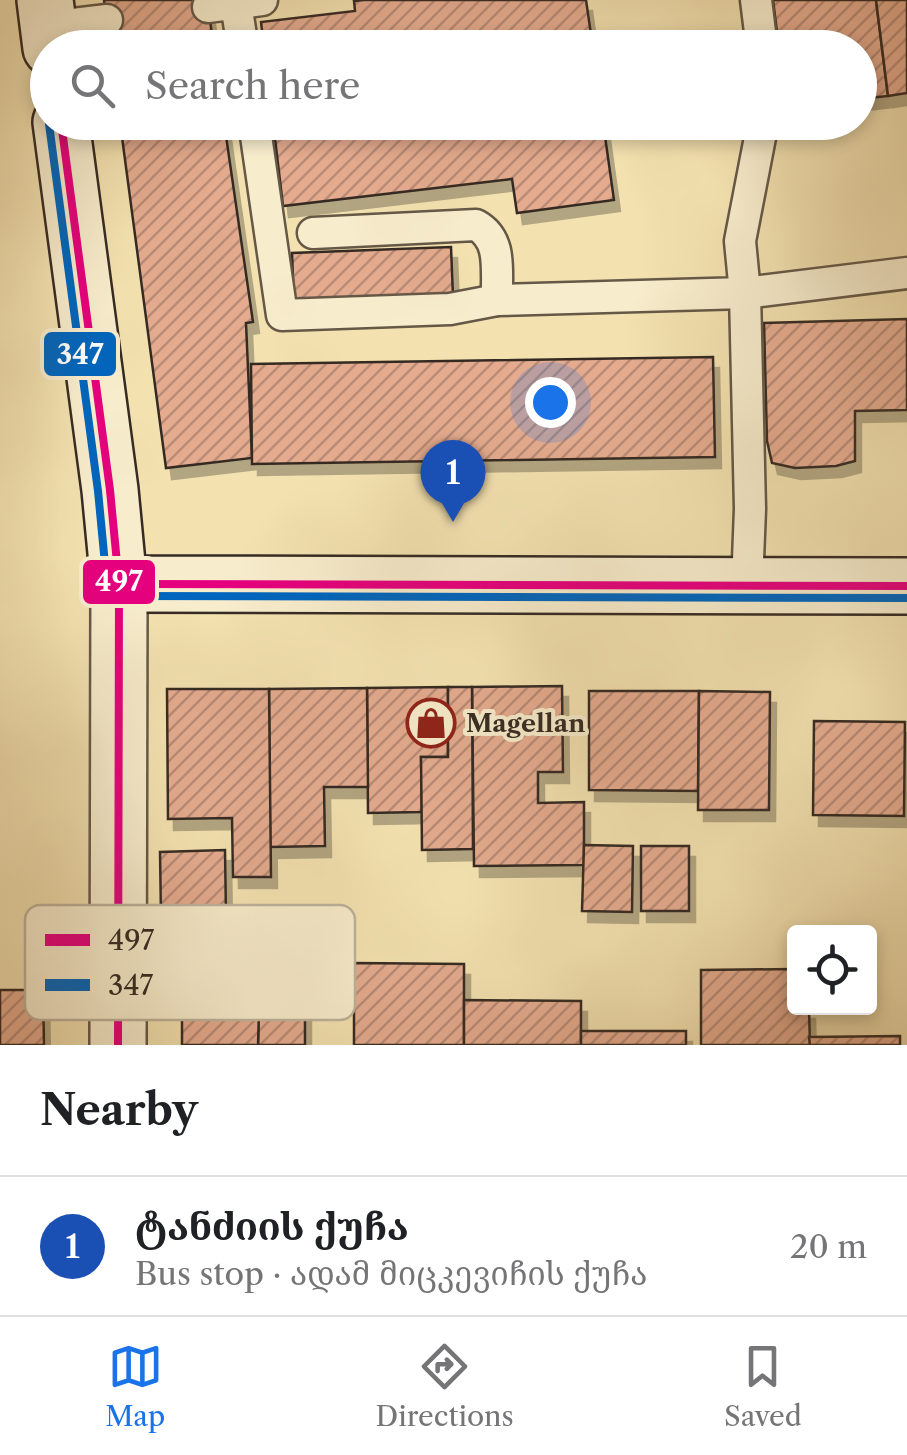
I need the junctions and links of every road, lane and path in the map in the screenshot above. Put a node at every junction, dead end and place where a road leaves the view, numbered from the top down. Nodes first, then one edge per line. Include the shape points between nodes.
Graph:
1 (756, 0) edge
2 (235, 4) edge
3 (107, 20) dead end
4 (48, 25) edge
5 (240, 30) edge
6 (760, 30) edge
7 (63, 140) edge
8 (257, 140) edge
9 (760, 140) edge
10 (313, 233) dead end
11 (907, 273) edge
12 (745, 293) junction
13 (498, 300) junction
14 (118, 584) junction
15 (747, 585) junction
16 (907, 586) edge
17 (118, 905) edge

1 - 6 lane
2 - 5 lane
3 - 4 lane
7 - 14 main road
8 - 13 lane via 282,315 450,310
9 - 12 lane via 740,241
10 - 13 lane via 476,225 490,232 495,246
11 - 12 lane
12 - 13 lane
12 - 15 lane
14 - 15 main road
14 - 17 main road
15 - 16 main road

